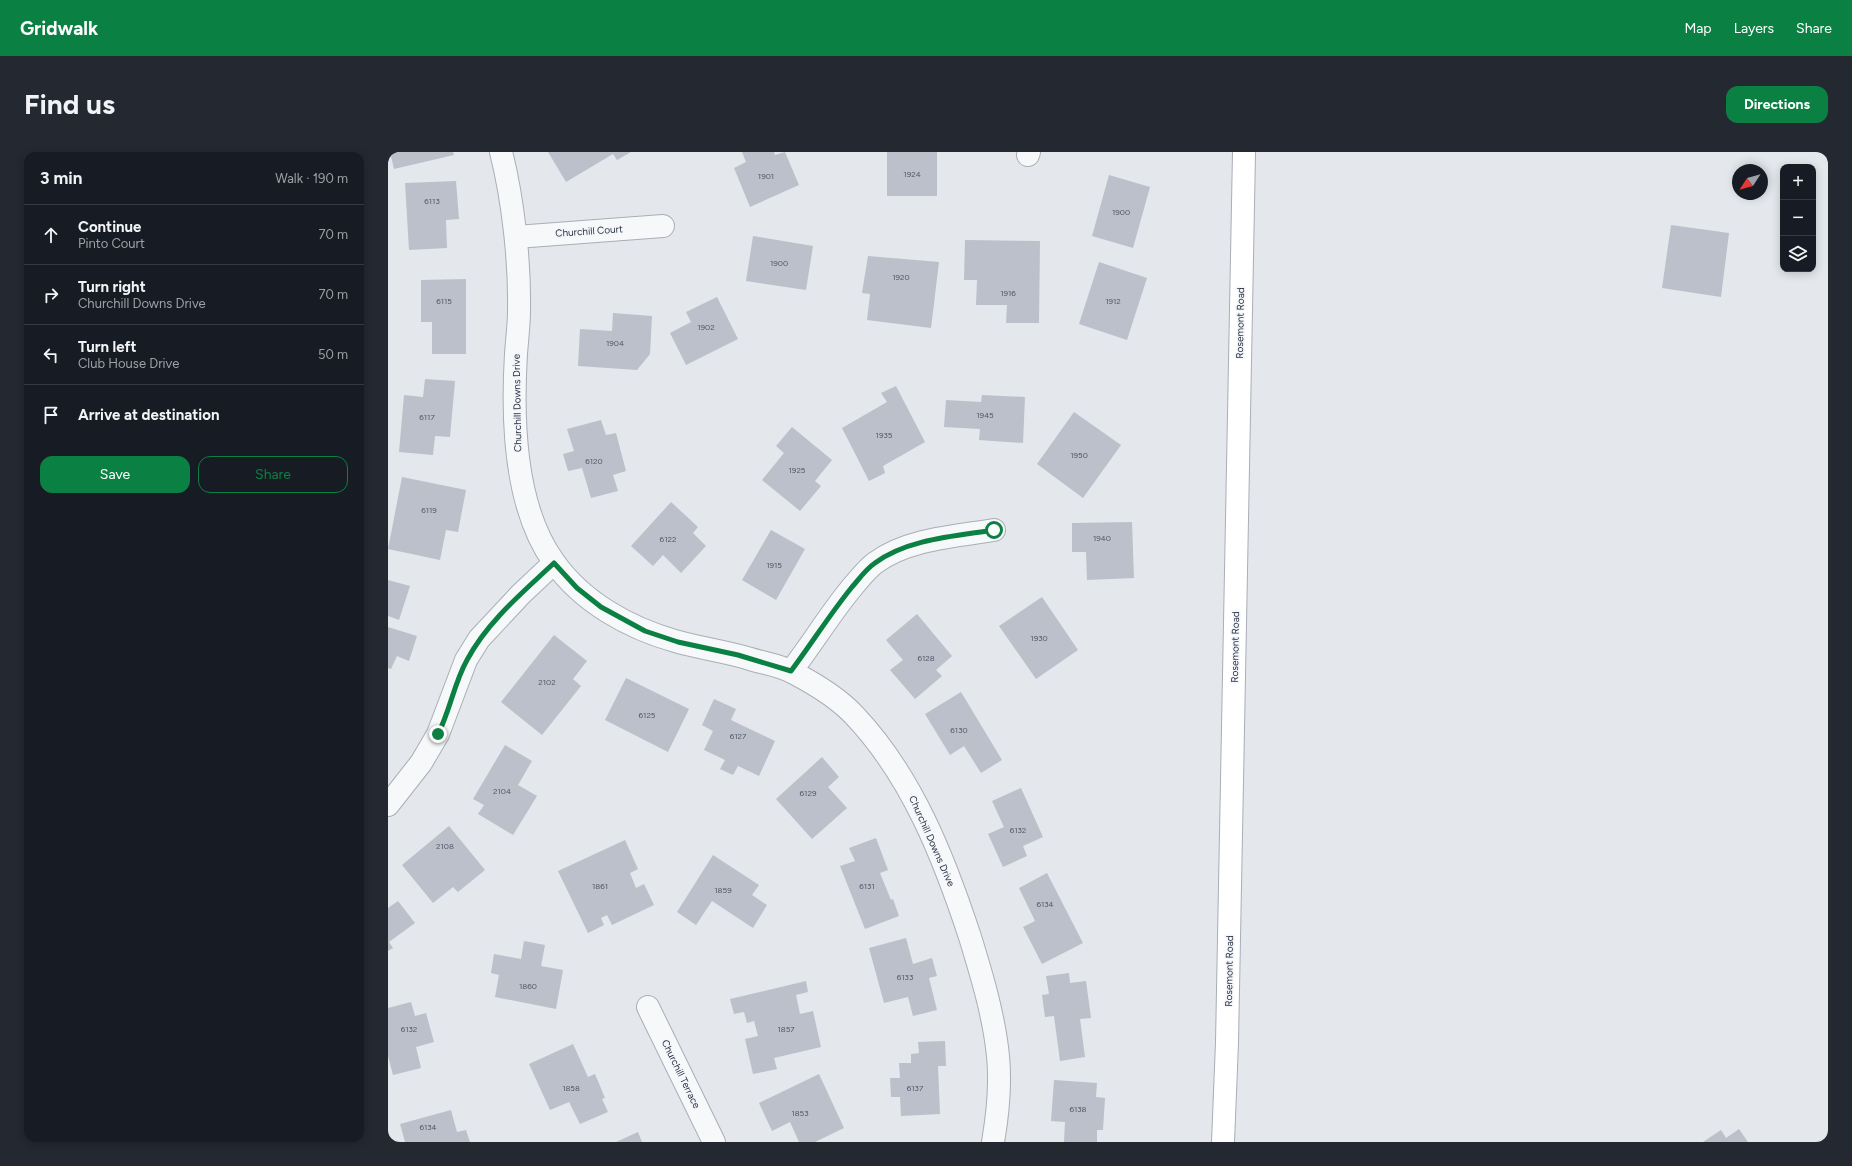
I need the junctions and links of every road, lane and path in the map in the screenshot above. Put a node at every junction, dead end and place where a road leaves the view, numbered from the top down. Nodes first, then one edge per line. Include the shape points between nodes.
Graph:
1 (501, 152) edge
2 (1244, 152) edge
3 (663, 226) dead end
4 (516, 237) junction
5 (994, 530) dead end
6 (554, 563) junction
7 (791, 671) junction
8 (388, 805) edge
9 (648, 1007) dead end
10 (714, 1142) edge
11 (993, 1142) edge
12 (1223, 1142) edge

1 - 4 street, Churchill Downs Drive
2 - 12 main road, Rosemont Road
3 - 4 street, Churchill Court
4 - 6 street, Churchill Downs Drive via 520,310 516,357 516,442 521,481 528,508 539,537
5 - 7 street via 929,540 888,555 875,563 836,606
6 - 7 street, Churchill Downs Drive via 577,588 601,607 645,631
6 - 8 street via 479,639 466,660 438,734 421,763
7 - 11 street, Churchill Downs Drive via 831,695 853,714 881,747 923,815 960,908 993,1019 1000,1102
9 - 10 street, Churchill Terrace

